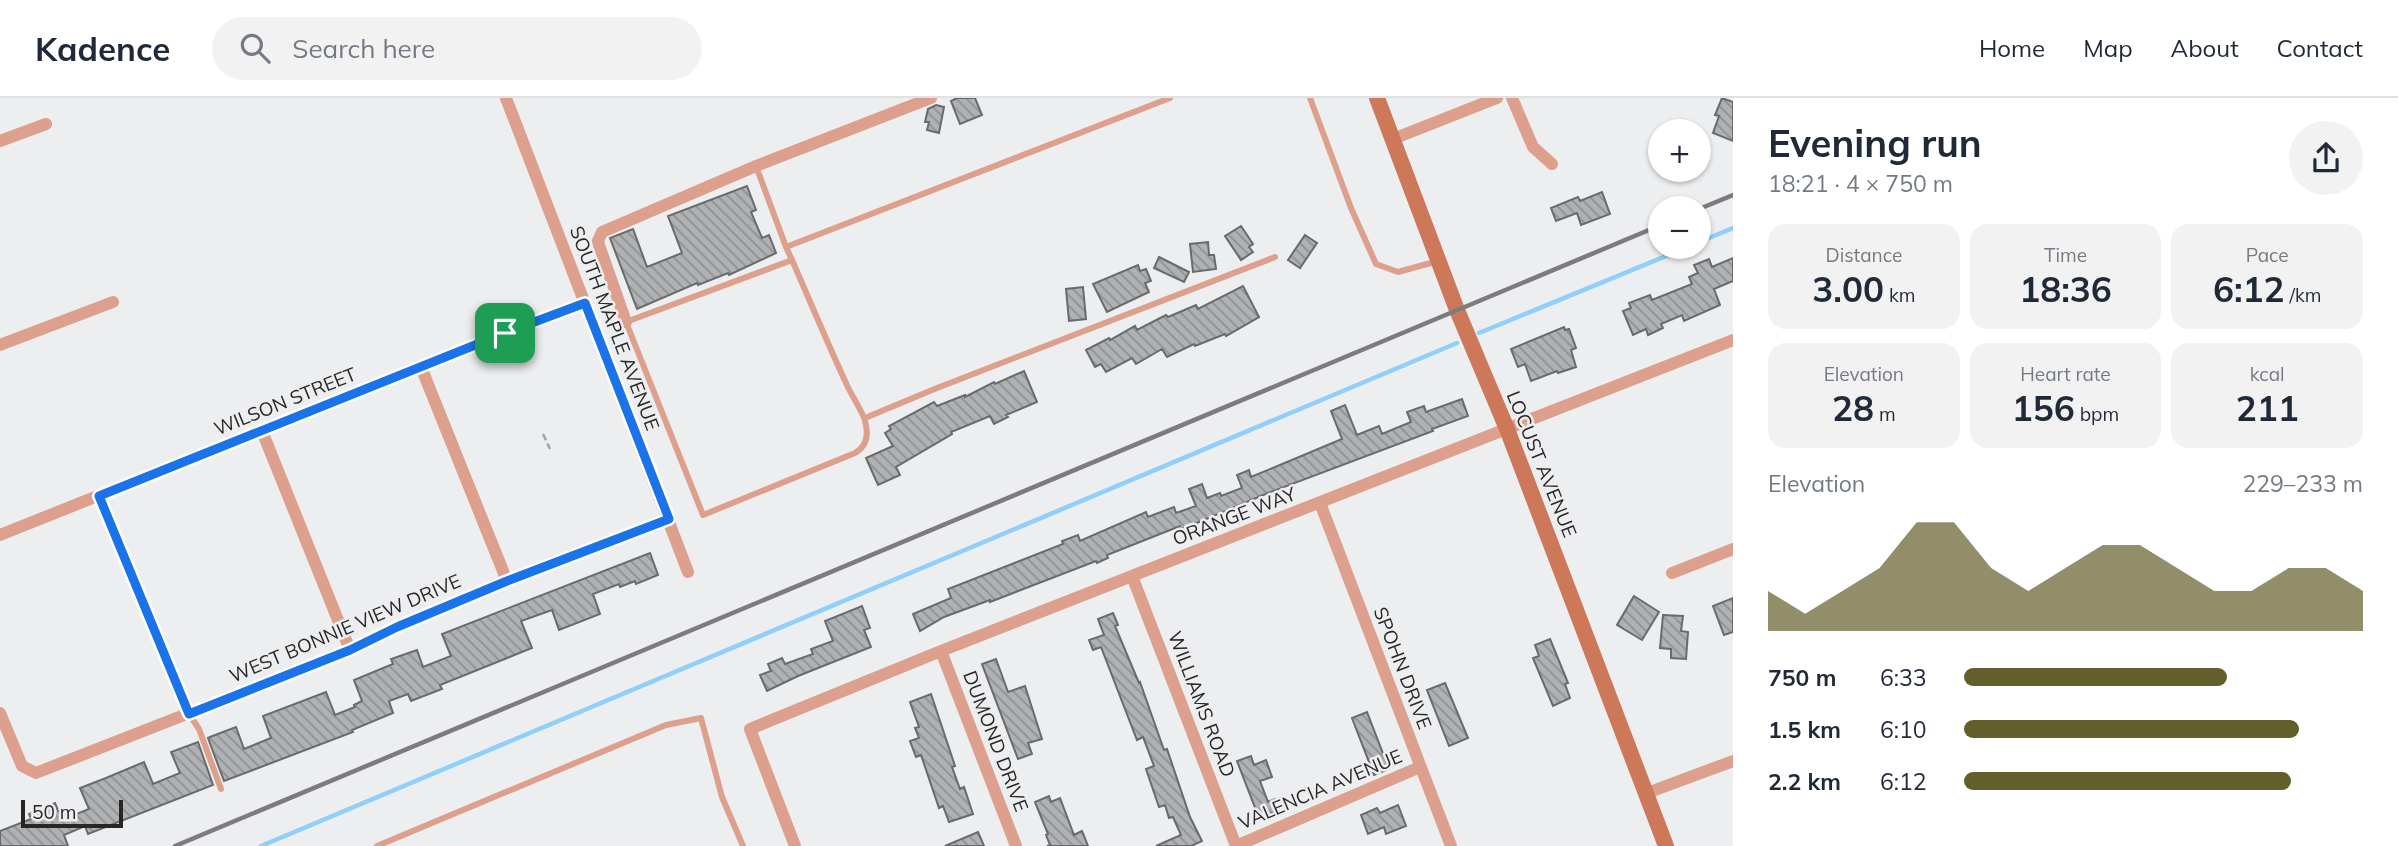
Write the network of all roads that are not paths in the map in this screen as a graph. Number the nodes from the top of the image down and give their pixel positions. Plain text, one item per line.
1 (506, 98) edge
2 (931, 98) edge
3 (1170, 98) edge
4 (1310, 98) edge
5 (1377, 98) edge
6 (1497, 98) edge
7 (1512, 98) edge
8 (46, 124) dead end
9 (1393, 139) junction
10 (0, 141) edge
11 (1552, 164) dead end
12 (756, 166) junction
13 (786, 247) junction
14 (1275, 257) dead end
15 (792, 260) junction
16 (1438, 261) junction
17 (113, 302) dead end
18 (585, 303) junction
19 (626, 323) junction
20 (1733, 341) edge
21 (0, 345) edge
22 (421, 367) junction
23 (865, 418) junction
24 (1507, 429) junction
25 (262, 430) junction
26 (99, 496) junction
27 (1320, 503) junction
28 (669, 519) junction
29 (0, 535) edge
30 (1733, 548) edge
31 (688, 572) dead end
32 (1672, 573) dead end
33 (1132, 576) junction
34 (507, 581) junction
35 (350, 650) junction
36 (940, 651) junction
37 (0, 713) edge
38 (189, 714) junction
39 (1733, 761) edge
40 (1420, 767) junction
41 (221, 789) dead end
42 (1647, 793) junction
43 (377, 846) edge
44 (743, 846) edge
45 (795, 846) edge
46 (1016, 846) edge
47 (1236, 846) edge
48 (1451, 846) edge
49 (1666, 846) edge

1 - 18 street, SOUTH MAPLE AVENUE
2 - 12 street
3 - 13 lane
4 - 16 lane
5 - 9 street, LOCUST AVENUE
6 - 9 street
7 - 11 street
8 - 10 street
9 - 16 street, LOCUST AVENUE
12 - 13 lane
12 - 19 street
13 - 15 lane
14 - 23 lane
15 - 19 lane
15 - 23 lane
16 - 24 street, LOCUST AVENUE
17 - 21 street
18 - 22 street, WILSON STREET
18 - 28 street, SOUTH MAPLE AVENUE
19 - 23 lane
20 - 24 street, ORANGE WAY
22 - 25 street, WILSON STREET
22 - 34 street
24 - 27 street, ORANGE WAY
24 - 42 street, LOCUST AVENUE
25 - 26 street, WILSON STREET
25 - 35 street
26 - 29 street, WILSON STREET
26 - 38 street
27 - 33 street, ORANGE WAY
27 - 40 street, SPOHN DRIVE
28 - 31 street, SOUTH MAPLE AVENUE
28 - 34 street, WEST BONNIE VIEW DRIVE
30 - 32 street
33 - 36 street, ORANGE WAY
33 - 47 street, WILLIAMS ROAD
34 - 35 street, WEST BONNIE VIEW DRIVE
35 - 38 street, WEST BONNIE VIEW DRIVE
36 - 45 street, ORANGE WAY
36 - 46 street, DUMOND DRIVE
37 - 38 street, WEST BONNIE VIEW DRIVE
38 - 41 lane
39 - 42 street
40 - 47 street, VALENCIA AVENUE
40 - 48 street, SPOHN DRIVE
42 - 49 street, LOCUST AVENUE
43 - 44 lane

